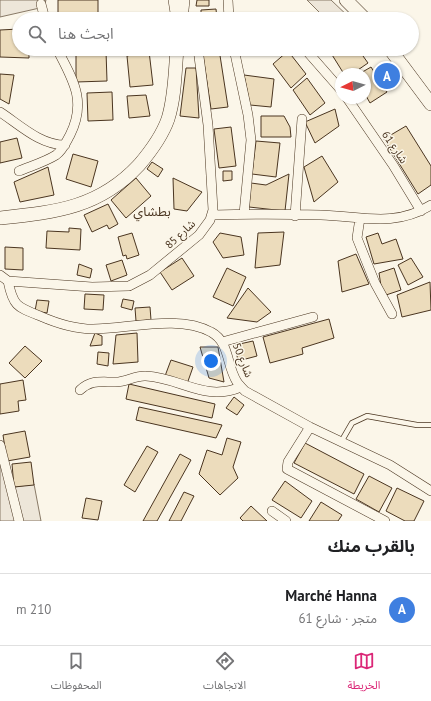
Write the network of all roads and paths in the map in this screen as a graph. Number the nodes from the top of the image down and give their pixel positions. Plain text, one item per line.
1 (173, 0) edge
2 (183, 0) edge
3 (228, 0) edge
4 (346, 0) edge
5 (40, 1) edge
6 (43, 12) edge
7 (175, 12) edge
8 (182, 12) edge
9 (229, 12) edge
10 (358, 12) edge
11 (61, 56) edge
12 (179, 56) edge
13 (199, 56) edge
14 (236, 56) edge
15 (311, 56) edge
16 (395, 56) edge
17 (335, 83) edge
18 (350, 104) edge
19 (431, 104) edge
20 (0, 112) edge
21 (302, 119) dead end
22 (65, 145) junction
23 (20, 171) dead end
24 (431, 204) edge
25 (421, 211) junction
26 (244, 214) junction
27 (213, 215) junction
28 (295, 216) junction
29 (0, 218) edge
30 (360, 218) junction
31 (0, 275) edge
32 (8, 281) junction
33 (392, 314) dead end
34 (313, 317) dead end
35 (222, 342) junction
36 (242, 387) junction
37 (80, 390) dead end
38 (431, 425) edge
39 (310, 427) junction
40 (341, 442) junction
41 (0, 445) edge
42 (431, 491) edge
43 (272, 511) dead end
44 (19, 521) edge
45 (286, 521) edge
46 (385, 521) edge

1 - 7 street
2 - 8 main road
3 - 9 street
4 - 10 main road
5 - 6 street
11 - 22 street
12 - 29 main road
13 - 27 street
14 - 26 street
15 - 17 street
16 - 19 main road
18 - 25 street, شارع 61
20 - 22 street
21 - 28 street
22 - 23 street
24 - 25 street
25 - 30 street
26 - 27 street
26 - 28 street
27 - 32 street, شارع 85
28 - 30 street
30 - 33 street
31 - 32 street
32 - 35 street, شارع 50
34 - 35 street
35 - 36 street, شارع 50
36 - 37 street
36 - 39 street, شارع 50
38 - 40 lane
39 - 40 street, شارع 50
39 - 46 street
40 - 42 street, شارع 50
41 - 44 street
43 - 45 street

